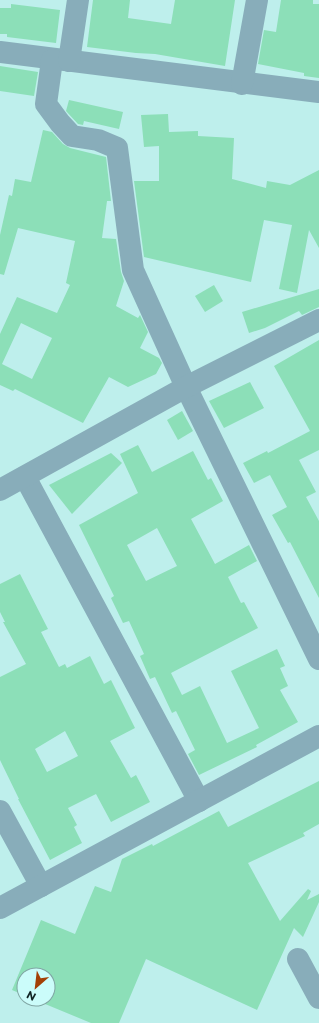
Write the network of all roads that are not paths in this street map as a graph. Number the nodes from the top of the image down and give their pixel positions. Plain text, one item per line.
1 (78, 0) edge
2 (257, 0) edge
3 (0, 52) edge
4 (61, 61) junction
5 (242, 84) junction
6 (319, 92) edge
7 (319, 320) edge
8 (186, 387) junction
9 (25, 477) junction
10 (0, 490) edge
11 (319, 659) edge
12 (319, 736) edge
13 (198, 801) junction
14 (0, 811) edge
15 (41, 886) junction
16 (0, 908) edge
17 (298, 958) dead end
18 (319, 998) edge

1 - 4 street
2 - 5 street
3 - 4 street
4 - 5 street
4 - 8 street
5 - 6 street
7 - 8 street
8 - 9 street
8 - 11 street
9 - 10 street
9 - 13 street
12 - 13 street
13 - 15 street
14 - 15 street
15 - 16 street
17 - 18 street

